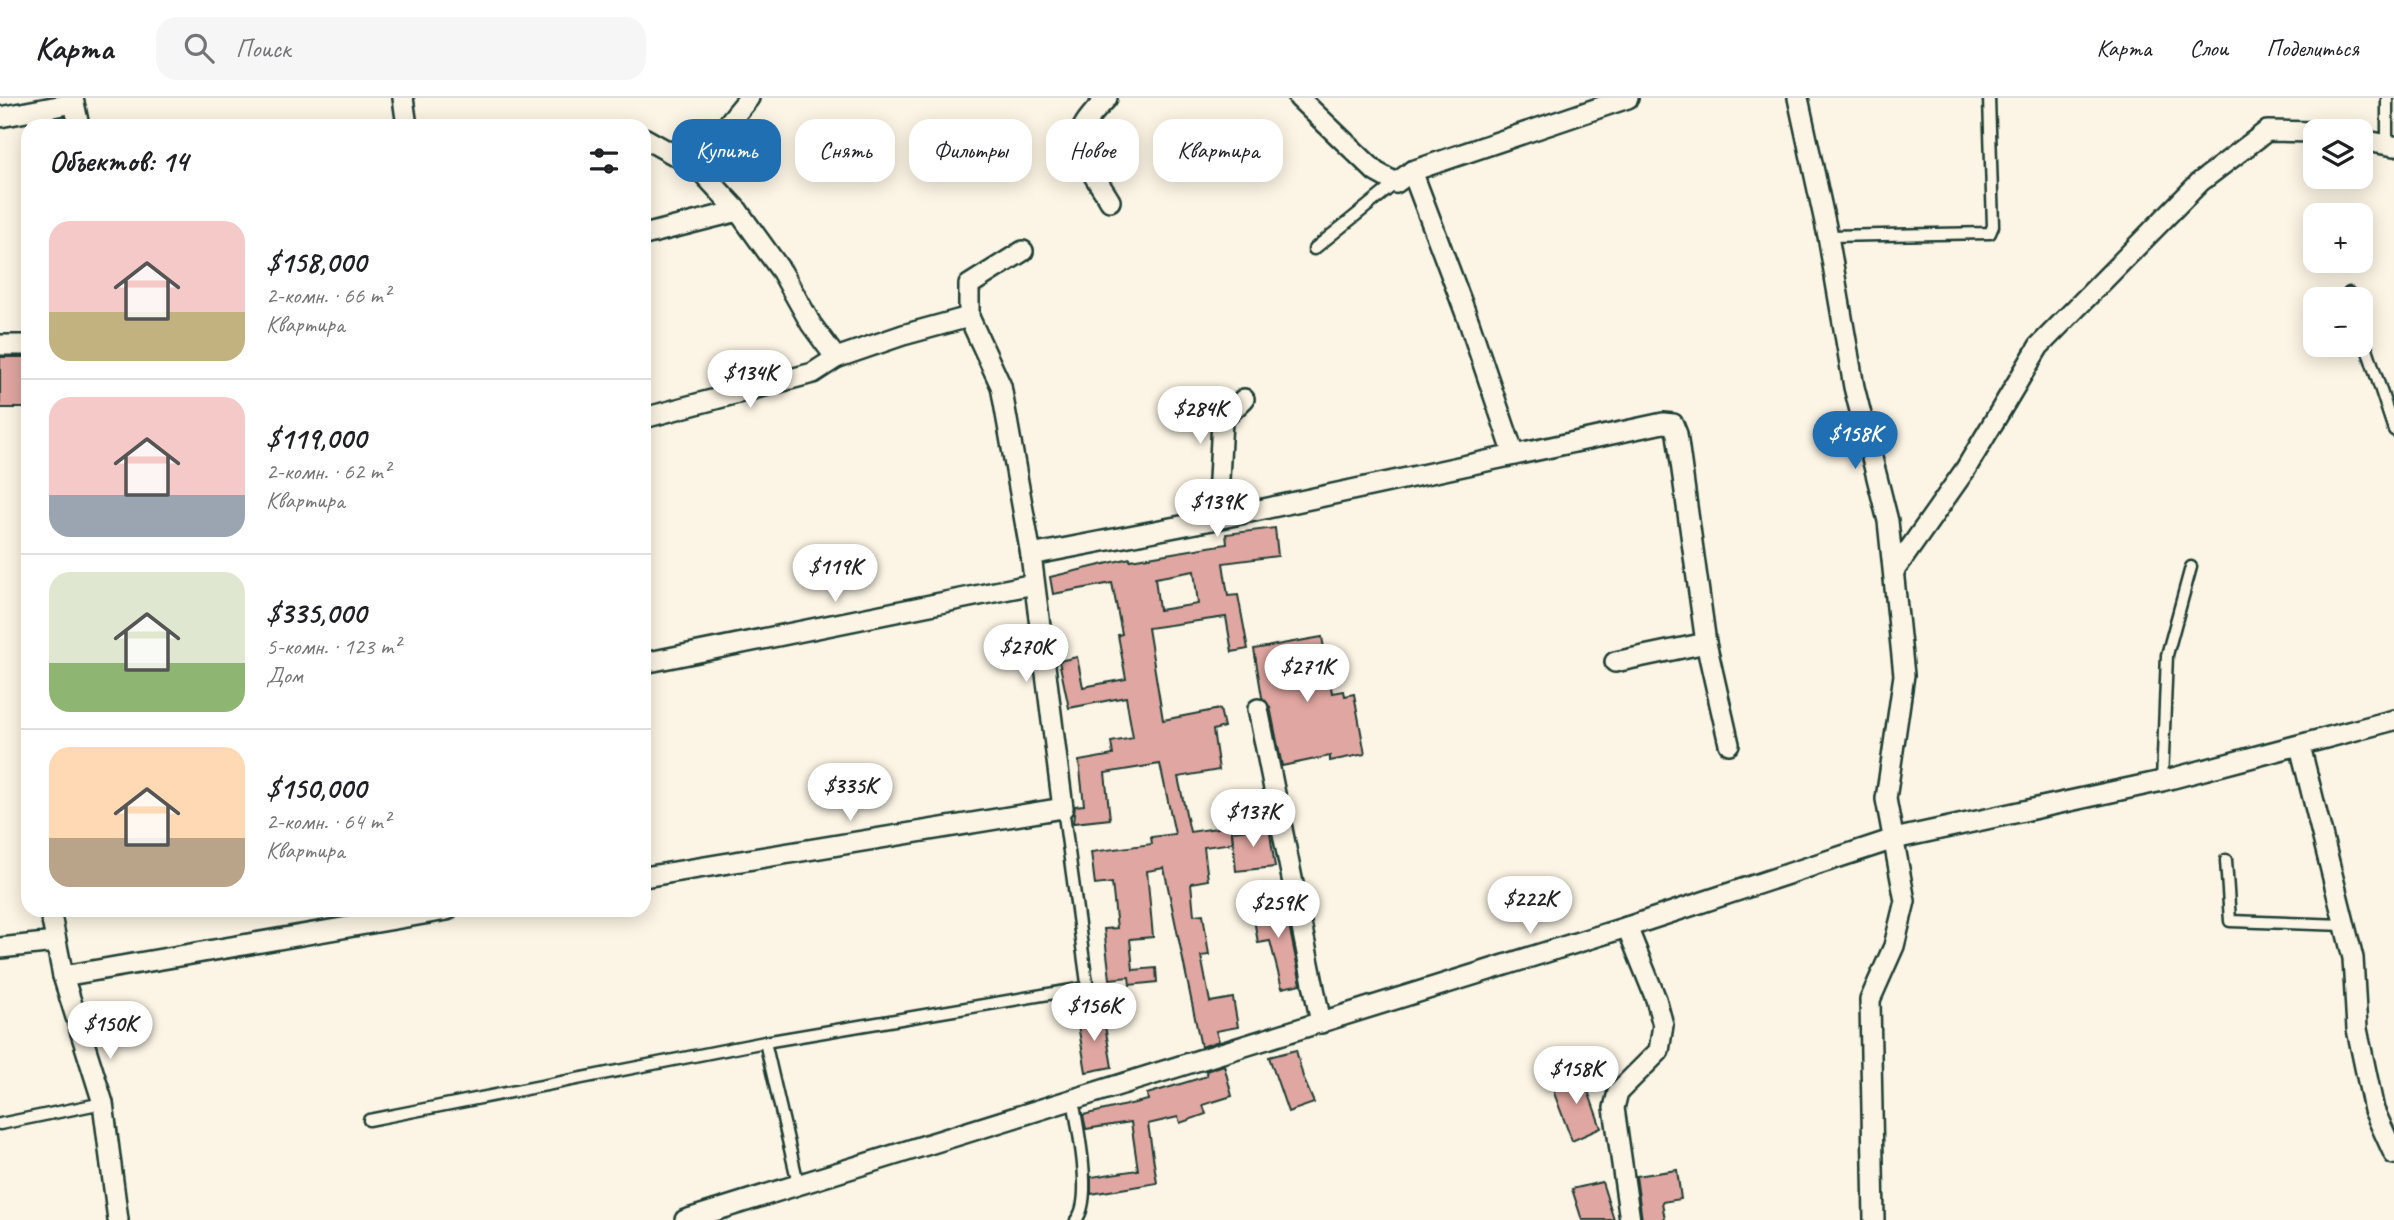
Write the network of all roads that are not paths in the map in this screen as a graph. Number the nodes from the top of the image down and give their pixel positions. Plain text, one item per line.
1 (403, 98) edge
2 (749, 98) edge
3 (1107, 98) edge
4 (1299, 98) edge
5 (1628, 98) edge
6 (1798, 98) edge
7 (1989, 98) edge
8 (2387, 98) edge
9 (74, 100) edge
10 (0, 117) edge
11 (78, 119) edge
12 (406, 119) edge
13 (731, 119) edge
14 (2303, 132) edge
15 (651, 142) edge
16 (2373, 142) edge
17 (2391, 145) edge
18 (672, 154) edge
19 (1412, 171) junction
20 (711, 182) edge
21 (1396, 183) junction
22 (1110, 201) dead end
23 (737, 211) junction
24 (651, 233) edge
25 (1828, 236) junction
26 (1314, 249) dead end
27 (1023, 251) dead end
28 (969, 317) junction
29 (0, 345) edge
30 (21, 345) edge
31 (2370, 357) edge
32 (836, 358) junction
33 (1244, 399) dead end
34 (651, 416) edge
35 (2394, 430) edge
36 (1514, 455) junction
37 (1217, 519) junction
38 (1031, 555) junction
39 (2191, 567) dead end
40 (1894, 571) junction
41 (1034, 584) junction
42 (1706, 643) junction
43 (651, 662) edge
44 (1615, 662) dead end
45 (1258, 709) dead end
46 (2394, 720) edge
47 (1729, 744) dead end
48 (2300, 746) junction
49 (2162, 781) junction
50 (1063, 808) junction
51 (1894, 839) junction
52 (2225, 860) dead end
53 (651, 876) edge
54 (51, 917) edge
55 (406, 917) edge
56 (2345, 925) junction
57 (1628, 927) junction
58 (55, 942) junction
59 (0, 947) edge
60 (62, 976) junction
61 (1321, 1023) junction
62 (765, 1042) junction
63 (1073, 1098) junction
64 (103, 1103) junction
65 (369, 1120) dead end
66 (0, 1124) edge
67 (2394, 1154) edge
68 (798, 1183) junction
69 (118, 1220) edge
70 (685, 1220) edge
71 (1076, 1220) edge
72 (1630, 1220) edge
73 (1874, 1220) edge

1 - 12 street
2 - 13 street
3 - 22 street
4 - 21 street
5 - 19 street
6 - 25 street
7 - 25 lane
8 - 17 lane
9 - 10 street
9 - 11 street
14 - 40 street
15 - 18 street
16 - 17 street
19 - 21 street
19 - 36 street
20 - 23 street
21 - 26 lane
23 - 24 street
23 - 32 street
25 - 40 street
27 - 28 street
28 - 32 street
28 - 38 street
29 - 30 street
31 - 35 lane
32 - 34 street
33 - 37 street
36 - 37 street
36 - 42 street
37 - 38 street
38 - 41 street
39 - 49 lane
40 - 51 street
41 - 43 street
41 - 50 street
42 - 44 street
42 - 47 street
45 - 61 street
46 - 48 street
48 - 49 street
48 - 56 street
49 - 51 street
50 - 53 street
50 - 62 lane
51 - 57 street
51 - 73 street
52 - 56 lane
54 - 58 street
55 - 60 street
56 - 67 street
57 - 61 street
57 - 72 street
58 - 59 street
58 - 60 street
60 - 64 street
61 - 63 street
62 - 65 lane
62 - 68 lane
63 - 68 street
63 - 71 lane
64 - 66 lane
64 - 69 street
68 - 70 street

